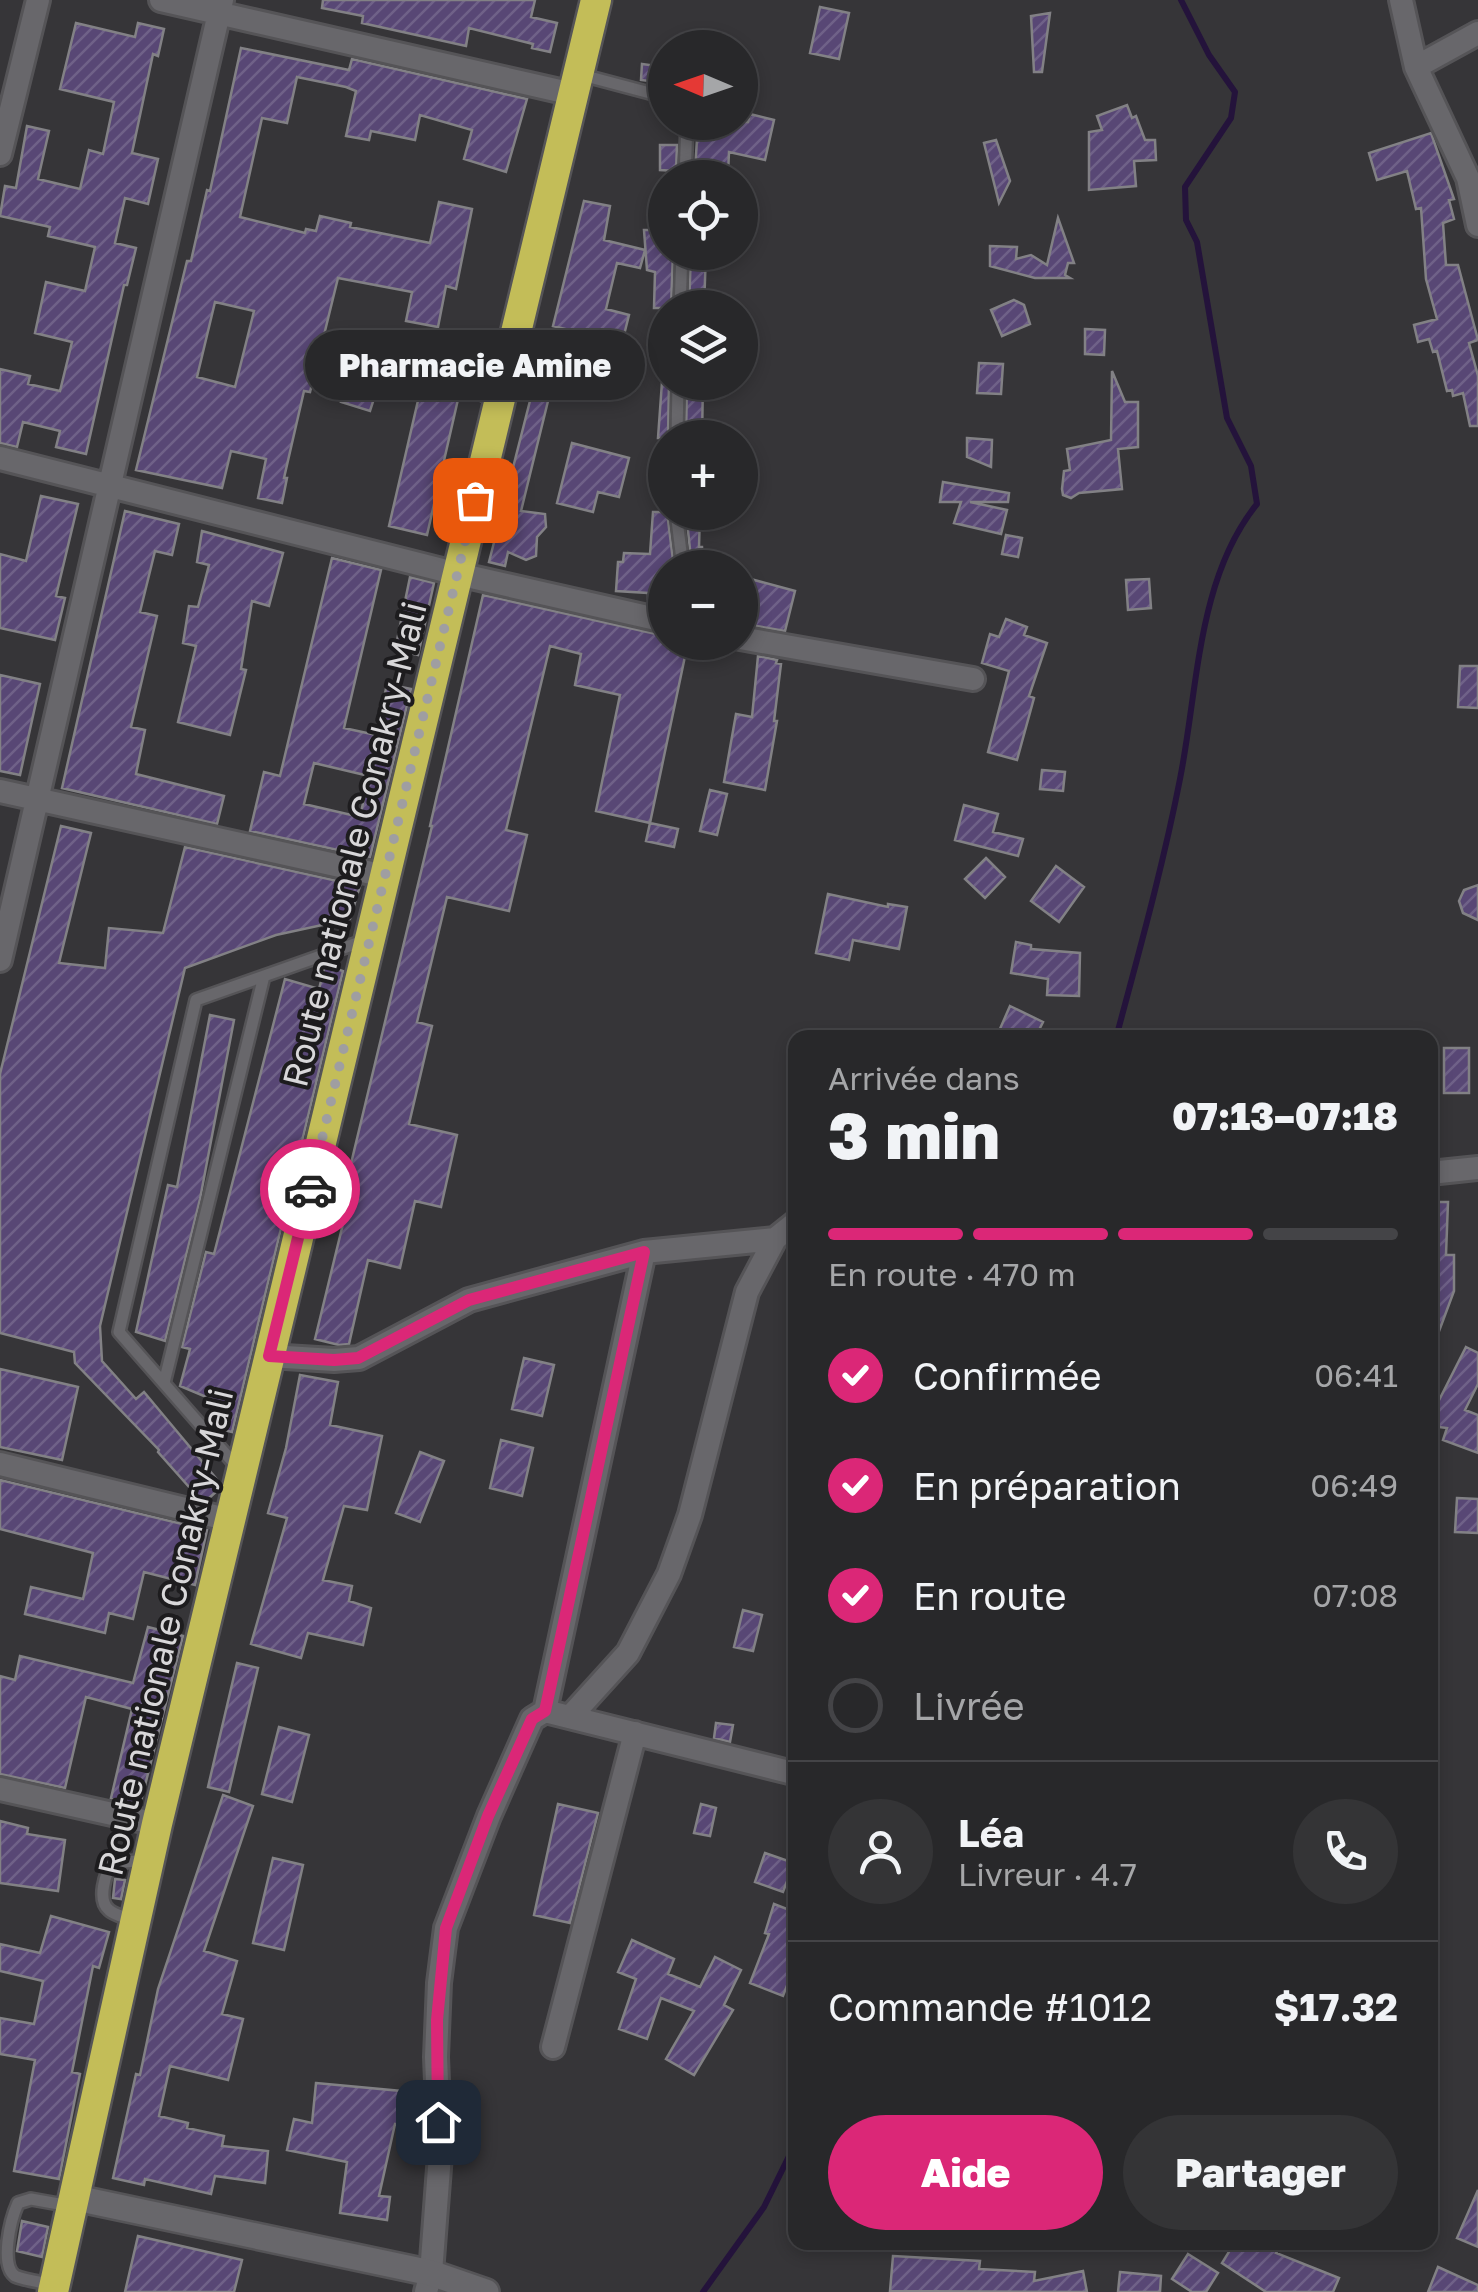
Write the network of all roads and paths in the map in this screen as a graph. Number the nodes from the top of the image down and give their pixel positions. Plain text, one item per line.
1 (38, 0) edge
2 (161, 0) edge
3 (596, 0) edge
4 (1402, 0) edge
5 (221, 7) edge
6 (1478, 32) edge
7 (1416, 67) junction
8 (576, 84) junction
9 (648, 95) edge
10 (0, 154) edge
11 (1478, 225) edge
12 (0, 458) edge
13 (108, 485) junction
14 (458, 574) junction
15 (648, 617) edge
16 (758, 641) edge
17 (973, 679) dead end
18 (0, 791) edge
19 (37, 799) junction
20 (385, 876) junction
21 (370, 939) junction
22 (0, 960) edge
23 (264, 976) junction
24 (1478, 1168) edge
25 (1438, 1171) edge
26 (788, 1229) edge
27 (775, 1239) junction
28 (644, 1252) junction
29 (269, 1356) junction
30 (164, 1384) junction
31 (0, 1464) edge
32 (241, 1472) junction
33 (230, 1520) junction
34 (545, 1711) junction
35 (570, 1716) junction
36 (635, 1733) junction
37 (788, 1772) edge
38 (0, 1788) edge
39 (157, 1824) junction
40 (554, 2047) dead end
41 (75, 2202) junction
42 (428, 2282) edge
43 (54, 2288) edge
44 (486, 2292) edge

1 - 10 street
2 - 5 street
3 - 8 highway, Route nationale Conakry-Mali
4 - 7 street
5 - 8 street
5 - 13 street
6 - 7 street
7 - 11 street
8 - 9 lane
8 - 14 highway, Route nationale Conakry-Mali
12 - 13 street
13 - 14 street
13 - 19 street
14 - 15 street
14 - 20 highway, Route nationale Conakry-Mali
16 - 17 street
18 - 19 street
19 - 20 street
19 - 22 street
20 - 21 highway, Route nationale Conakry-Mali
21 - 23 lane
21 - 29 highway, Route nationale Conakry-Mali
23 - 30 lane
23 - 30 lane
24 - 25 street
26 - 27 street
27 - 28 street
27 - 35 street
28 - 29 street
28 - 34 street
29 - 32 highway, Route nationale Conakry-Mali
30 - 32 lane
31 - 33 street
32 - 33 highway, Route nationale Conakry-Mali
33 - 39 highway, Route nationale Conakry-Mali
34 - 35 street
34 - 42 street
35 - 36 street
36 - 37 street
36 - 40 street
38 - 39 street
39 - 41 highway, Route nationale Conakry-Mali
41 - 42 street
41 - 43 highway, Route nationale Conakry-Mali
41 - 43 lane
42 - 44 street

